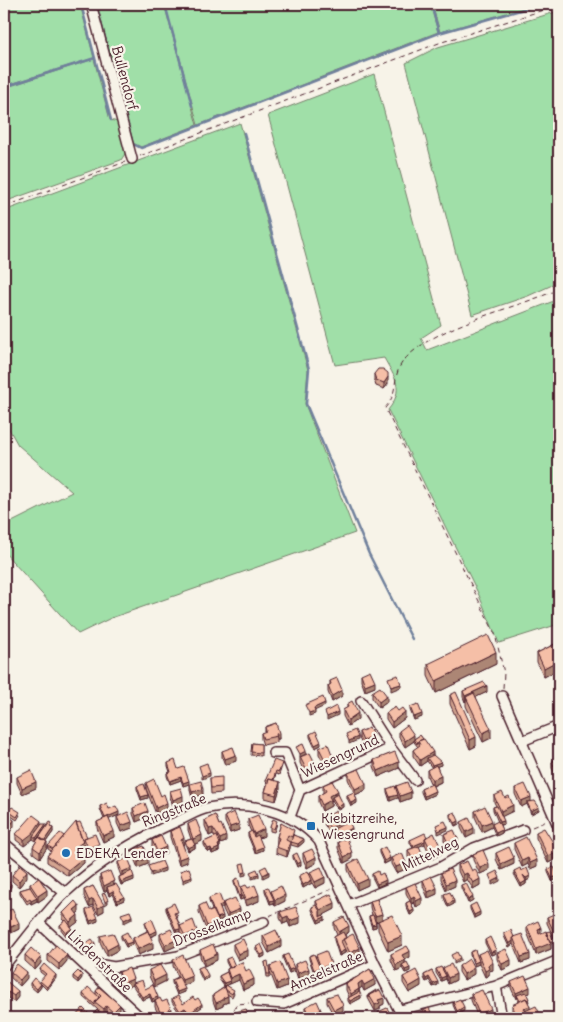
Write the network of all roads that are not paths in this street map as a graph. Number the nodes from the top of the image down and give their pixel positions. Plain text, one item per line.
1 (90, 4) edge
2 (132, 159) road end
3 (502, 696) road end
4 (361, 701) dead end
5 (559, 726) edge
6 (522, 741) junction
7 (391, 748) junction
8 (273, 753) dead end
9 (416, 780) dead end
10 (300, 790) junction
11 (290, 817) junction
12 (559, 828) edge
13 (523, 830) road end
14 (4, 843) edge
15 (65, 893) junction
16 (349, 906) junction
17 (264, 922) road end
18 (40, 924) junction
19 (559, 960) edge
20 (81, 961) junction
21 (375, 964) junction
22 (4, 966) edge
23 (496, 986) junction
24 (258, 1002) road end
25 (402, 1014) edge
26 (138, 1018) edge
27 (502, 1018) edge

1 - 2 street, Bullendorf
3 - 6 street
4 - 7 street, Wiesengrund
5 - 6 street
6 - 12 street
7 - 9 street, Wiesengrund
7 - 10 street, Wiesengrund
8 - 10 street, Wiesengrund
10 - 11 street, Wiesengrund
11 - 15 street, Ringstraße
11 - 16 street, Ringstraße
13 - 16 street, Mittelweg
14 - 15 street
15 - 18 street, Ringstraße
16 - 21 street, Ringstraße
17 - 20 street, Drosselkamp
18 - 20 street, Lindenstraße
18 - 22 street, Ringstraße
19 - 23 street
20 - 26 street, Lindenstraße
21 - 24 street, Amselstraße
21 - 25 street, Ringstraße
23 - 25 street
23 - 27 street

